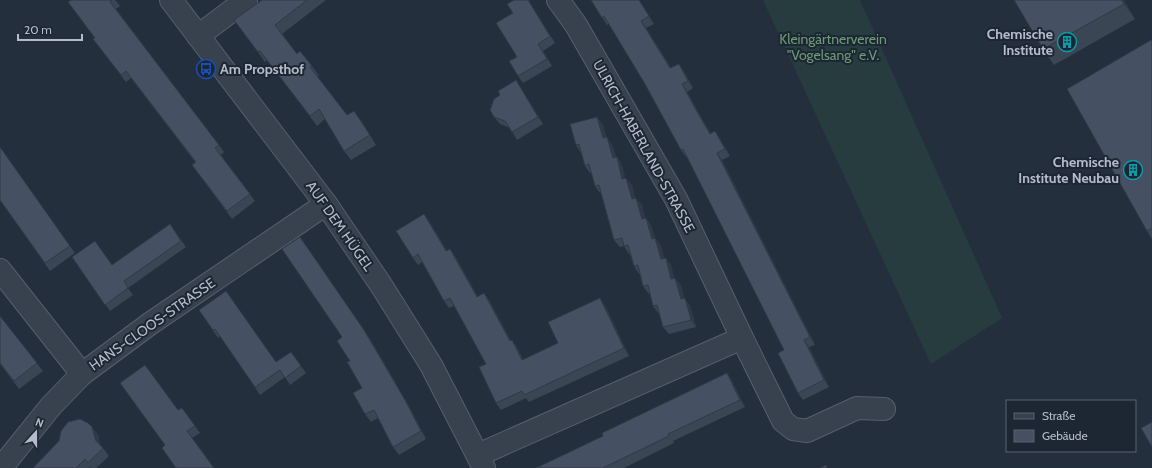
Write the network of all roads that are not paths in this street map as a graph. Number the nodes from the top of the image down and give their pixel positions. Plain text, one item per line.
1 (171, 0) edge
2 (246, 0) edge
3 (558, 0) edge
4 (198, 36) junction
5 (326, 204) junction
6 (0, 270) edge
7 (742, 338) junction
8 (82, 374) junction
9 (884, 409) dead end
10 (481, 461) edge
11 (1, 468) edge

1 - 4 street, AUF DEM HÜGEL
2 - 4 street
3 - 7 street, ULRICH-HABERLAND-STRASSE
4 - 5 street, AUF DEM HÜGEL
5 - 8 street, HANS-CLOOS-STRASSE
5 - 10 street, AUF DEM HÜGEL
6 - 8 street
7 - 9 street, ULRICH-HABERLAND-STRASSE
7 - 10 street
8 - 11 street, HANS-CLOOS-STRASSE

